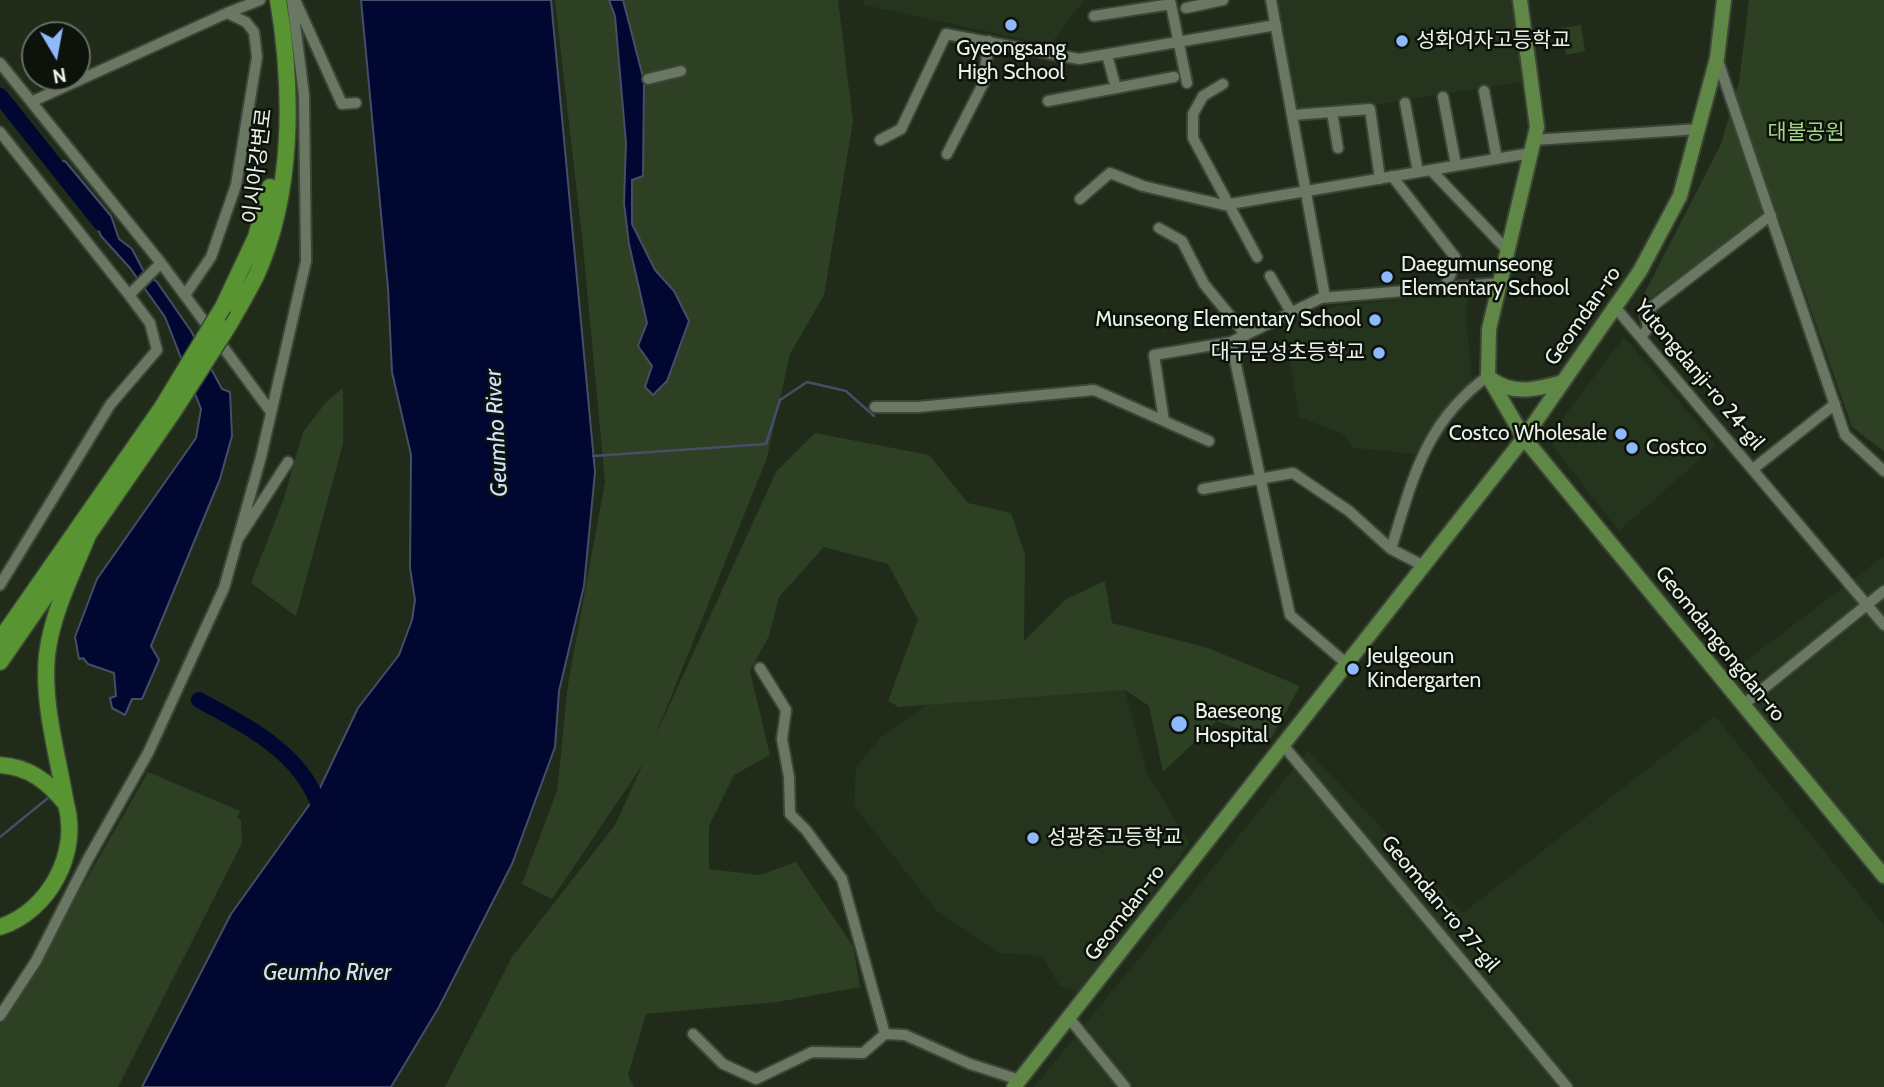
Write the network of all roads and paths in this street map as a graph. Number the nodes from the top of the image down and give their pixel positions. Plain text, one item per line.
1 (260, 0) edge
2 (270, 0) edge
3 (278, 0) edge
4 (293, 0) edge
5 (1223, 0) edge
6 (1271, 0) edge
7 (1521, 0) edge
8 (1724, 0) edge
9 (1170, 2) edge
10 (1186, 8) dead end
11 (227, 13) junction
12 (1094, 16) dead end
13 (1276, 25) junction
14 (989, 41) junction
15 (1179, 42) junction
16 (1107, 55) junction
17 (1717, 58) junction
18 (0, 63) edge
19 (681, 71) dead end
20 (1174, 77) dead end
21 (648, 79) dead end
22 (1187, 83) dead end
23 (1223, 84) dead end
24 (1116, 88) junction
25 (1484, 91) dead end
26 (1443, 97) dead end
27 (1048, 100) dead end
28 (31, 102) junction
29 (356, 103) dead end
30 (1405, 103) dead end
31 (1332, 112) junction
32 (1293, 115) junction
33 (1699, 129) junction
34 (0, 132) edge
35 (880, 139) dead end
36 (1533, 146) junction
37 (1338, 148) dead end
38 (947, 154) dead end
39 (1497, 159) junction
40 (1456, 166) junction
41 (1431, 170) junction
42 (1418, 172) junction
43 (1392, 176) junction
44 (1380, 178) junction
45 (1304, 191) junction
46 (1080, 200) dead end
47 (1231, 204) junction
48 (1770, 215) junction
49 (1159, 229) dead end
50 (1508, 251) junction
51 (1257, 257) dead end
52 (161, 264) junction
53 (1270, 276) dead end
54 (1500, 283) junction
55 (1445, 287) junction
56 (129, 294) junction
57 (185, 295) junction
58 (1325, 297) junction
59 (1615, 307) junction
60 (1291, 312) junction
61 (1246, 335) junction
62 (1641, 337) junction
63 (1231, 342) junction
64 (1488, 376) junction
65 (1563, 382) junction
66 (1835, 404) junction
67 (875, 407) dead end
68 (168, 409) junction
69 (271, 412) junction
70 (1164, 421) junction
71 (1524, 438) junction
72 (1209, 441) dead end
73 (288, 462) dead end
74 (1753, 469) junction
75 (1884, 471) edge
76 (1260, 479) junction
77 (1203, 489) dead end
78 (89, 533) junction
79 (233, 547) junction
80 (1391, 549) junction
81 (1422, 565) junction
82 (0, 585) edge
83 (1884, 591) edge
84 (1867, 604) junction
85 (1884, 625) edge
86 (1, 639) edge
87 (0, 662) edge
88 (1347, 664) junction
89 (760, 668) dead end
90 (1743, 705) junction
91 (1283, 746) junction
92 (0, 765) edge
93 (66, 804) junction
94 (1884, 876) edge
95 (0, 927) edge
96 (0, 1016) edge
97 (1069, 1018) junction
98 (693, 1034) dead end
99 (886, 1034) junction
100 (1017, 1084) edge
101 (1125, 1087) edge
102 (1567, 1087) edge

1 - 11 street
2 - 68 highway, 이시아강변로, bridge
3 - 68 highway, 이시아강변로, bridge
4 - 29 street
4 - 69 street
5 - 10 street
6 - 13 street
7 - 36 main road
8 - 17 main road, Geomdan-ro
9 - 12 street
9 - 15 street
11 - 28 street
11 - 57 street
13 - 15 street
13 - 32 street
14 - 16 street
14 - 35 street
14 - 38 street
15 - 16 street
15 - 22 street
16 - 24 street
17 - 33 main road, Geomdan-ro
17 - 48 street, Geomdan-ro
18 - 28 street
19 - 21 street
20 - 24 street
23 - 47 street
24 - 27 street
25 - 39 street
26 - 40 street
28 - 52 street
30 - 42 street
31 - 32 street
31 - 37 street
31 - 44 street
32 - 45 street
33 - 36 street
33 - 59 main road, Geomdan-ro
34 - 56 street
36 - 39 street
36 - 50 main road
39 - 40 street
40 - 41 street
41 - 42 street
41 - 50 street
42 - 43 street
43 - 44 street
43 - 55 street
44 - 45 street
45 - 47 street
45 - 58 street
46 - 47 street
47 - 51 street
48 - 62 street
48 - 66 street, Geomdan-ro
49 - 61 street
50 - 54 main road
52 - 56 street
52 - 57 street
53 - 60 street
54 - 55 street
54 - 64 main road
55 - 58 street
56 - 82 street
57 - 69 street
58 - 60 street
59 - 62 street, Yutongdanji-ro 24-gil
59 - 65 main road, Geomdan-ro
60 - 61 street
61 - 63 street
62 - 74 street, Yutongdanji-ro 24-gil
63 - 70 street
63 - 76 street
64 - 65 main road
64 - 71 main road, Geomdangongdan-ro
64 - 80 street
65 - 71 main road, Geomdan-ro
66 - 74 street, Yutongdanji-ro 24-gil
66 - 75 street, Geomdan-ro
67 - 70 street
68 - 78 highway
68 - 86 highway
69 - 79 street
70 - 72 street
71 - 81 main road, Geomdan-ro
71 - 90 main road, Geomdangongdan-ro
73 - 79 street
74 - 84 street, Yutongdanji-ro 24-gil
76 - 77 street
76 - 80 street
76 - 88 street
78 - 87 highway
78 - 93 highway
79 - 96 street
80 - 81 street
81 - 88 main road, Geomdan-ro
83 - 84 street
84 - 85 street, Yutongdanji-ro 24-gil
84 - 90 street
88 - 91 main road, Geomdan-ro
89 - 99 street
90 - 94 main road, Geomdangongdan-ro
91 - 97 main road, Geomdan-ro
91 - 102 street, Geomdan-ro 27-gil
92 - 93 highway
93 - 95 highway
97 - 100 main road, Geomdan-ro
97 - 101 street
98 - 99 street
99 - 100 street

